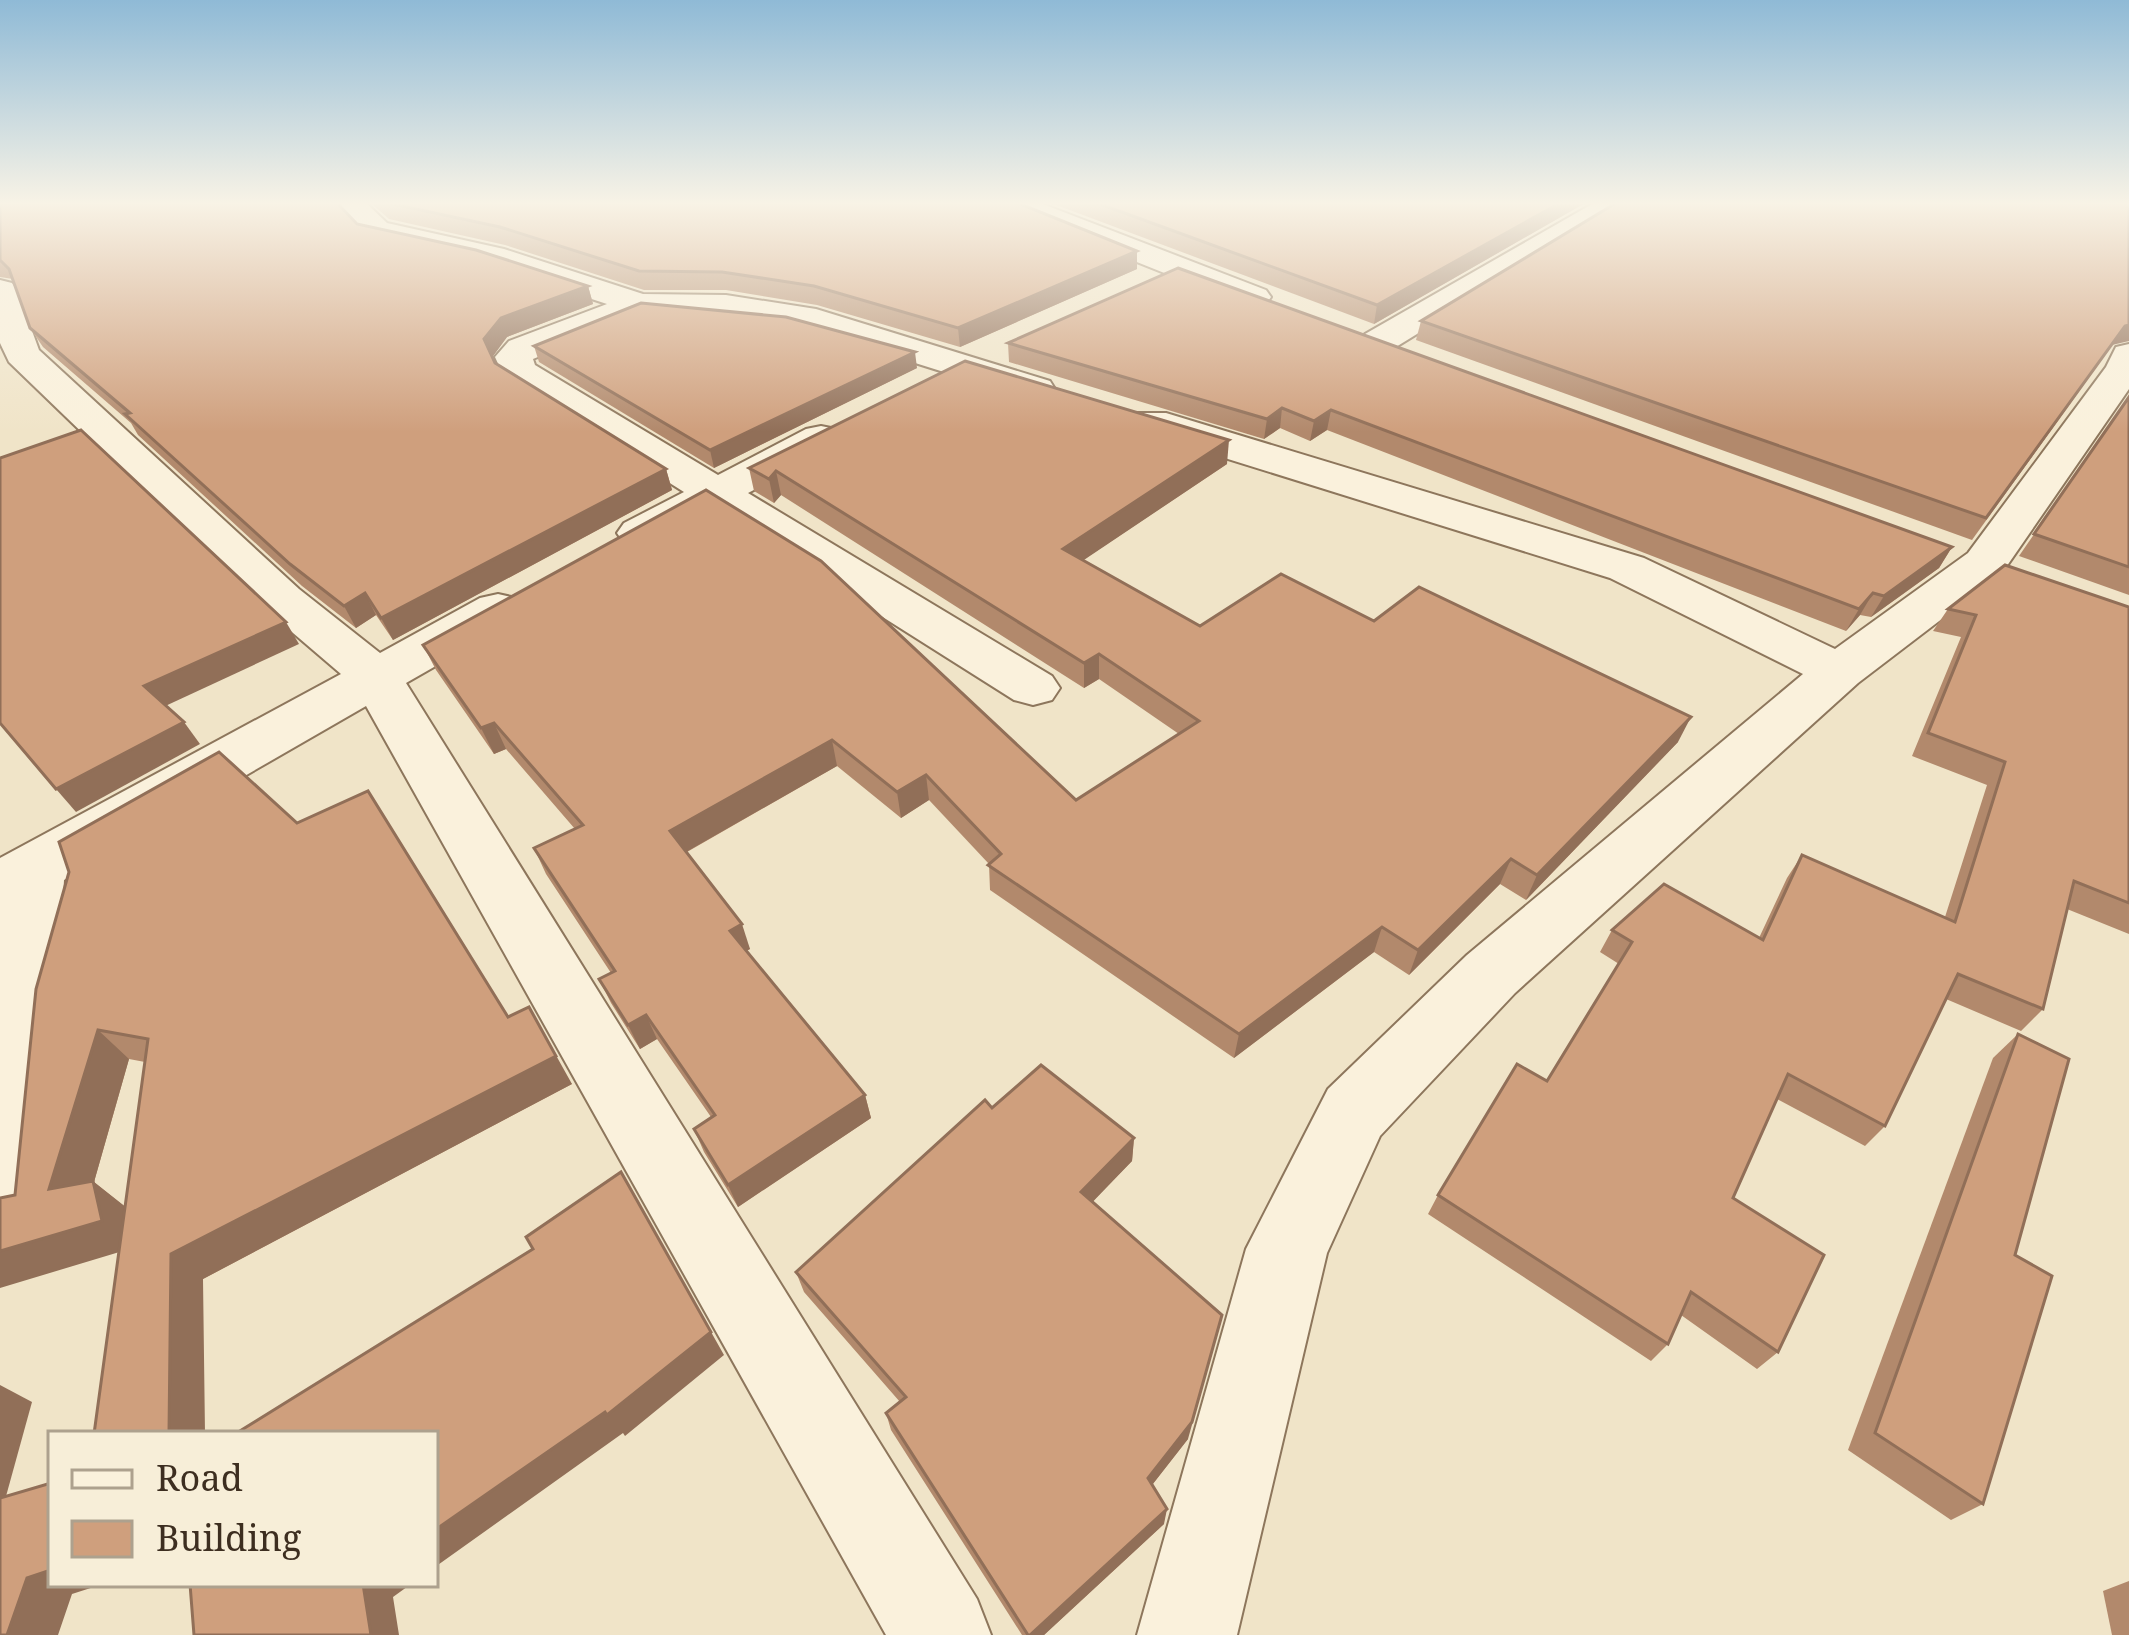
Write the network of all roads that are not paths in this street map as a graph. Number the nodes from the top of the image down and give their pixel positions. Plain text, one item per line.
1 (564, 279) edge
2 (1152, 279) edge
3 (1205, 279) edge
4 (1484, 279) edge
5 (1132, 288) edge
6 (0, 290) edge
7 (640, 304) junction
8 (1288, 309) edge
9 (1333, 326) edge
10 (1024, 337) edge
11 (1378, 341) junction
12 (2129, 355) edge
13 (1423, 358) edge
14 (959, 366) junction
15 (1068, 398) edge
16 (1111, 410) edge
17 (717, 492) junction
18 (596, 556) edge
19 (536, 589) edge
20 (1839, 671) junction
21 (375, 675) junction
22 (1033, 688) dead end
23 (16, 878) edge
24 (0, 1166) edge
25 (941, 1635) edge
26 (1187, 1635) edge

1 - 7 street
2 - 5 street
3 - 8 street
4 - 11 street
6 - 21 street
7 - 14 street
7 - 17 street
9 - 11 street
10 - 14 street
11 - 13 street
12 - 20 street
14 - 15 street
14 - 17 street
16 - 20 street
17 - 18 street
17 - 22 street
19 - 21 street
20 - 26 street
21 - 23 street
21 - 25 street
23 - 24 street

